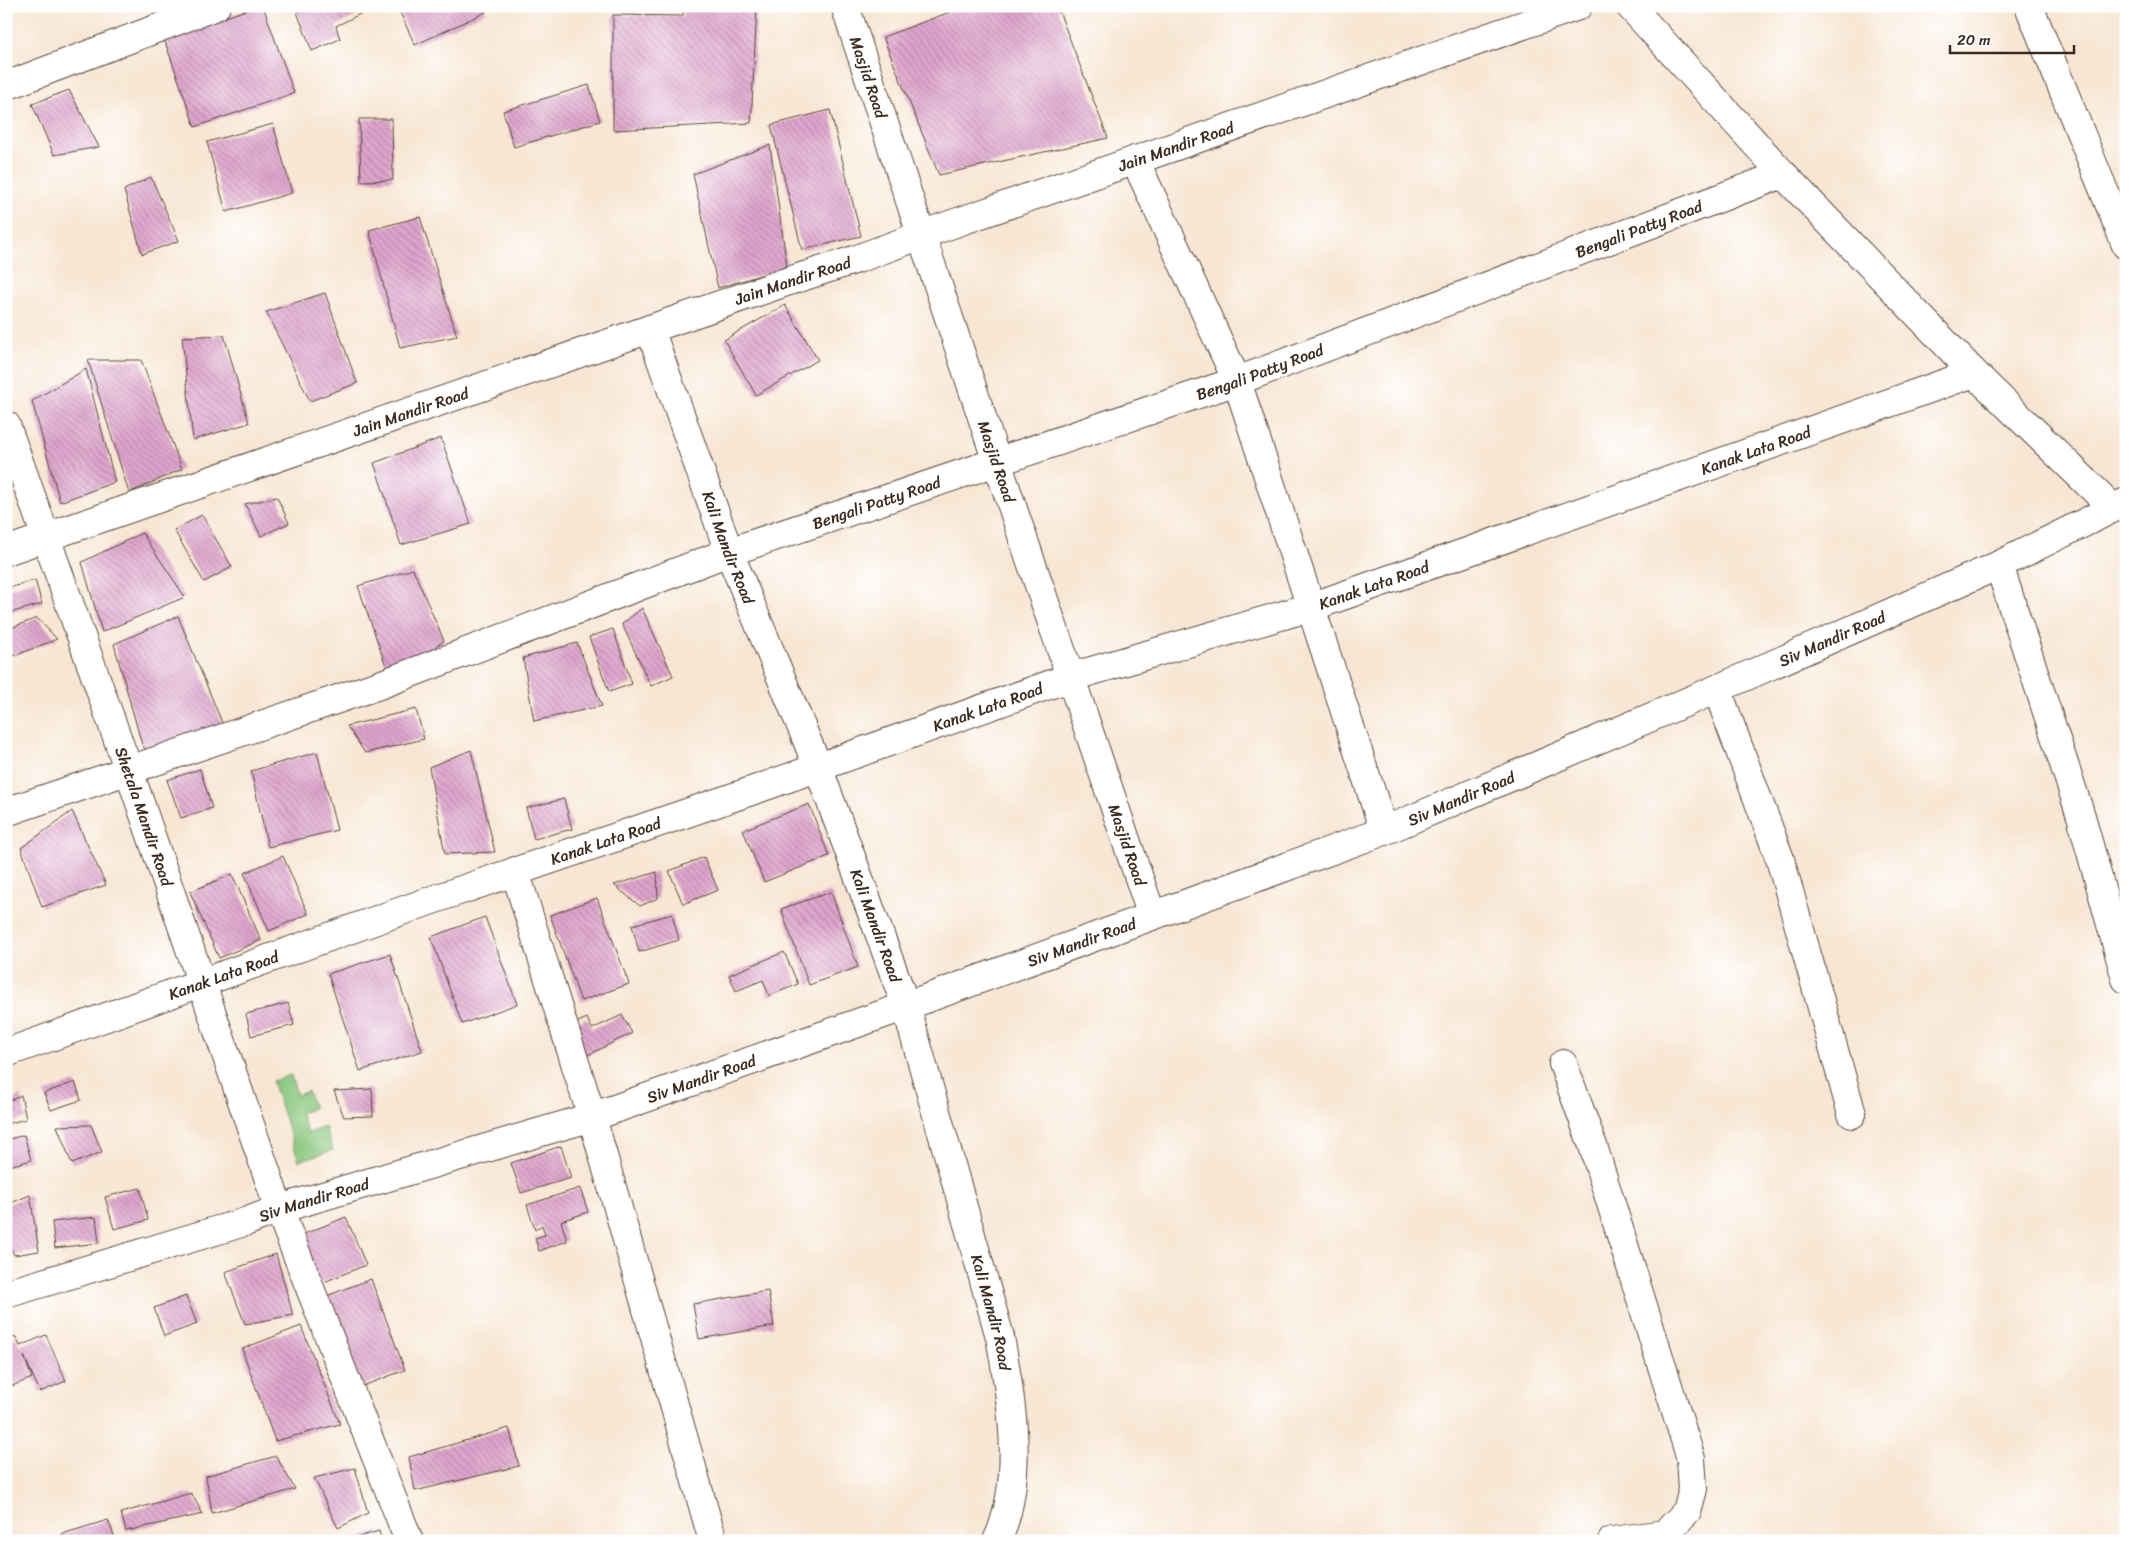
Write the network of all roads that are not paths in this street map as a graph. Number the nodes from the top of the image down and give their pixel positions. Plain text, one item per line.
1 (216, 6) edge
2 (845, 6) edge
3 (1578, 6) edge
4 (1630, 6) edge
5 (2029, 6) edge
6 (6, 86) edge
7 (1135, 160) junction
8 (1783, 174) junction
9 (922, 235) junction
10 (2126, 245) edge
11 (650, 329) junction
12 (1974, 373) junction
13 (1237, 381) junction
14 (6, 425) edge
15 (997, 462) junction
16 (2119, 505) edge
17 (47, 536) junction
18 (6, 551) edge
19 (729, 552) junction
20 (1999, 564) junction
21 (1311, 607) junction
22 (1071, 677) junction
23 (1717, 688) junction
24 (818, 767) junction
25 (129, 772) junction
26 (6, 812) edge
27 (1384, 831) junction
28 (516, 871) junction
29 (1152, 916) junction
30 (2126, 979) edge
31 (201, 982) junction
32 (906, 1006) junction
33 (6, 1053) edge
34 (1563, 1064) dead end
35 (1852, 1114) dead end
36 (592, 1117) junction
37 (279, 1208) junction
38 (6, 1294) edge
39 (408, 1541) edge
40 (713, 1541) edge
41 (997, 1541) edge
42 (1612, 1541) edge

1 - 6 street
2 - 9 street, Masjid Road
3 - 7 street, Jain Mandir Road
4 - 8 street
5 - 10 street
7 - 9 street, Jain Mandir Road
7 - 13 street
8 - 12 street
8 - 13 street, Bengali Patty Road
9 - 11 street, Jain Mandir Road
9 - 15 street, Masjid Road
11 - 17 street, Jain Mandir Road
11 - 19 street, Kali Mandir Road
12 - 16 street
12 - 21 street, Kanak Lata Road
13 - 15 street, Bengali Patty Road
13 - 21 street
14 - 17 street, Shetala Mandir Road
15 - 19 street, Bengali Patty Road
15 - 22 street, Masjid Road
16 - 20 street, Siv Mandir Road
17 - 18 street, Jain Mandir Road
17 - 25 street, Shetala Mandir Road
19 - 24 street, Kali Mandir Road
19 - 25 street, Bengali Patty Road
20 - 23 street, Siv Mandir Road
20 - 30 street
21 - 22 street, Kanak Lata Road
21 - 27 street
22 - 24 street, Kanak Lata Road
22 - 29 street, Masjid Road
23 - 27 street, Siv Mandir Road
23 - 35 street
24 - 28 street, Kanak Lata Road
24 - 32 street, Kali Mandir Road
25 - 26 street, Bengali Patty Road
25 - 31 street, Shetala Mandir Road
27 - 29 street, Siv Mandir Road
28 - 31 street, Kanak Lata Road
28 - 36 street
29 - 32 street, Siv Mandir Road
31 - 33 street, Kanak Lata Road
31 - 37 street, Shetala Mandir Road
32 - 36 street, Siv Mandir Road
32 - 41 street, Kali Mandir Road
34 - 42 street
36 - 37 street, Siv Mandir Road
36 - 40 street
37 - 38 street, Siv Mandir Road
37 - 39 street, Shetala Mandir Road

